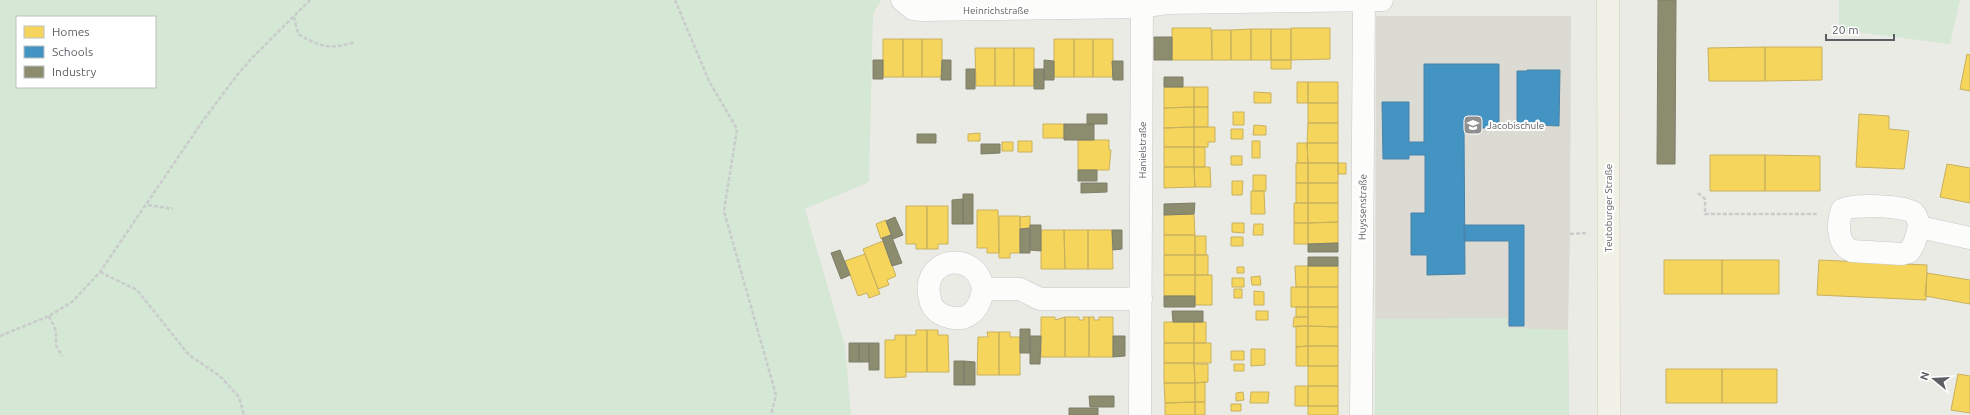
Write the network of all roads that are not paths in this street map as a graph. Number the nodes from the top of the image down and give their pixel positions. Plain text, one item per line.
1 (902, 0) edge
2 (1364, 0) edge
3 (1382, 0) edge
4 (1608, 0) edge
5 (1142, 4) edge
6 (1919, 227) junction
7 (1970, 238) edge
8 (983, 289) dead end
9 (1141, 299) junction
10 (1140, 415) edge
11 (1361, 415) edge
12 (1609, 415) edge

1 - 5 street, Heinrichstraße
2 - 3 street, Heinrichstraße
2 - 5 street, Heinrichstraße
2 - 11 street, Huyssenstraße
4 - 12 main road, Teutoburger Straße
5 - 9 street, Hanielstraße
6 - 6 street
6 - 7 street
8 - 9 street
9 - 10 street, Hanielstraße

